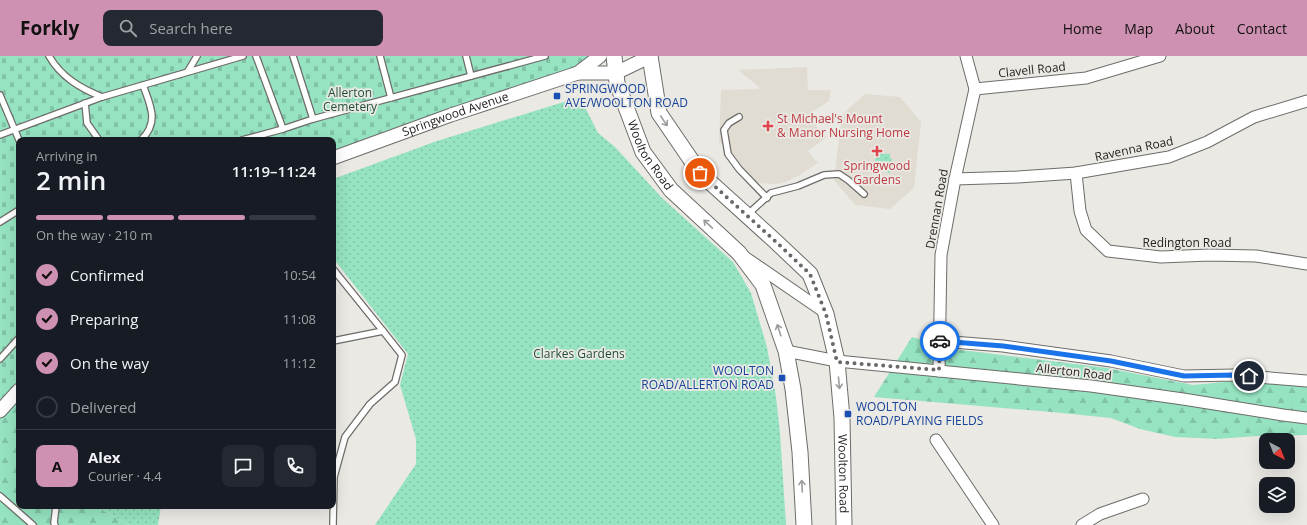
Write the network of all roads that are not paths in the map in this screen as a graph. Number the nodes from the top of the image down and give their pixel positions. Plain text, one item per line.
1 (49, 56) edge
2 (197, 56) edge
3 (243, 56) edge
4 (256, 56) edge
5 (293, 56) edge
6 (380, 56) edge
7 (466, 56) edge
8 (545, 56) edge
9 (600, 56) edge
10 (614, 56) edge
11 (650, 56) edge
12 (966, 56) edge
13 (1160, 56) edge
14 (188, 71) junction
15 (578, 73) junction
16 (616, 73) junction
17 (471, 76) junction
18 (143, 85) junction
19 (975, 89) junction
20 (0, 95) edge
21 (102, 97) junction
22 (391, 98) junction
23 (1307, 101) edge
24 (85, 103) junction
25 (739, 117) dead end
26 (313, 119) junction
27 (14, 129) junction
28 (283, 129) junction
29 (0, 135) edge
30 (18, 137) edge
31 (97, 137) edge
32 (143, 137) edge
33 (253, 137) edge
34 (336, 157) edge
35 (1076, 173) junction
36 (955, 179) junction
37 (864, 194) dead end
38 (767, 198) junction
39 (16, 212) edge
40 (747, 215) junction
41 (0, 222) edge
42 (739, 253) junction
43 (1307, 264) edge
44 (336, 273) edge
45 (826, 314) junction
46 (383, 331) junction
47 (336, 340) edge
48 (16, 341) edge
49 (940, 341) junction
50 (786, 351) junction
51 (0, 358) edge
52 (837, 362) junction
53 (939, 370) junction
54 (1307, 381) edge
55 (16, 393) edge
56 (0, 411) edge
57 (1307, 418) edge
58 (936, 440) dead end
59 (336, 470) edge
60 (0, 496) edge
61 (1143, 499) dead end
62 (56, 509) edge
63 (333, 509) edge
64 (990, 522) edge
65 (33, 525) edge
66 (55, 525) edge
67 (333, 525) edge
68 (804, 525) edge
69 (844, 525) edge
70 (978, 525) edge
71 (1082, 525) edge

1 - 21 lane
2 - 14 lane
3 - 14 lane
4 - 28 lane
5 - 26 lane
6 - 22 lane
7 - 17 lane
8 - 17 lane
9 - 15 street, Springwood Avenue
10 - 16 main road, Woolton Road
11 - 16 street, Springwood Avenue
11 -> 40 main road, Woolton Road
12 - 19 street, Drennan Road
13 - 19 street, Clavell Road
14 - 18 lane
15 - 16 street, Springwood Avenue
15 - 34 street, Springwood Avenue
42 -> 16 main road, Woolton Road
17 - 22 lane
18 - 21 lane
18 - 32 lane
19 - 36 street, Drennan Road
20 - 27 lane
21 - 24 lane
22 - 26 lane
23 - 35 street, Ravenna Road
24 - 27 lane
24 - 31 lane
25 - 38 lane
26 - 28 lane
27 - 29 lane
27 - 30 lane
28 - 33 lane
35 - 36 street, Ravenna Road
35 - 43 street, Redington Road
36 - 49 street, Drennan Road
37 - 38 lane
38 - 40 lane
39 - 41 lane
40 - 45 main road, Woolton Road
42 - 45 street
50 -> 42 main road, Woolton Road
44 - 46 lane
45 - 52 main road, Woolton Road
46 - 47 lane
46 - 59 lane
48 - 51 lane
49 - 53 street, Drennan Road
49 - 54 street, Allerton Road
50 - 52 street, Allerton Road
68 -> 50 main road, Woolton Road
52 - 53 street, Allerton Road
52 -> 69 main road, Woolton Road
53 - 57 street, Allerton Road
55 - 56 street
58 - 64 street
60 - 65 lane
61 - 71 street
62 - 66 lane
63 - 67 lane
64 - 70 street

